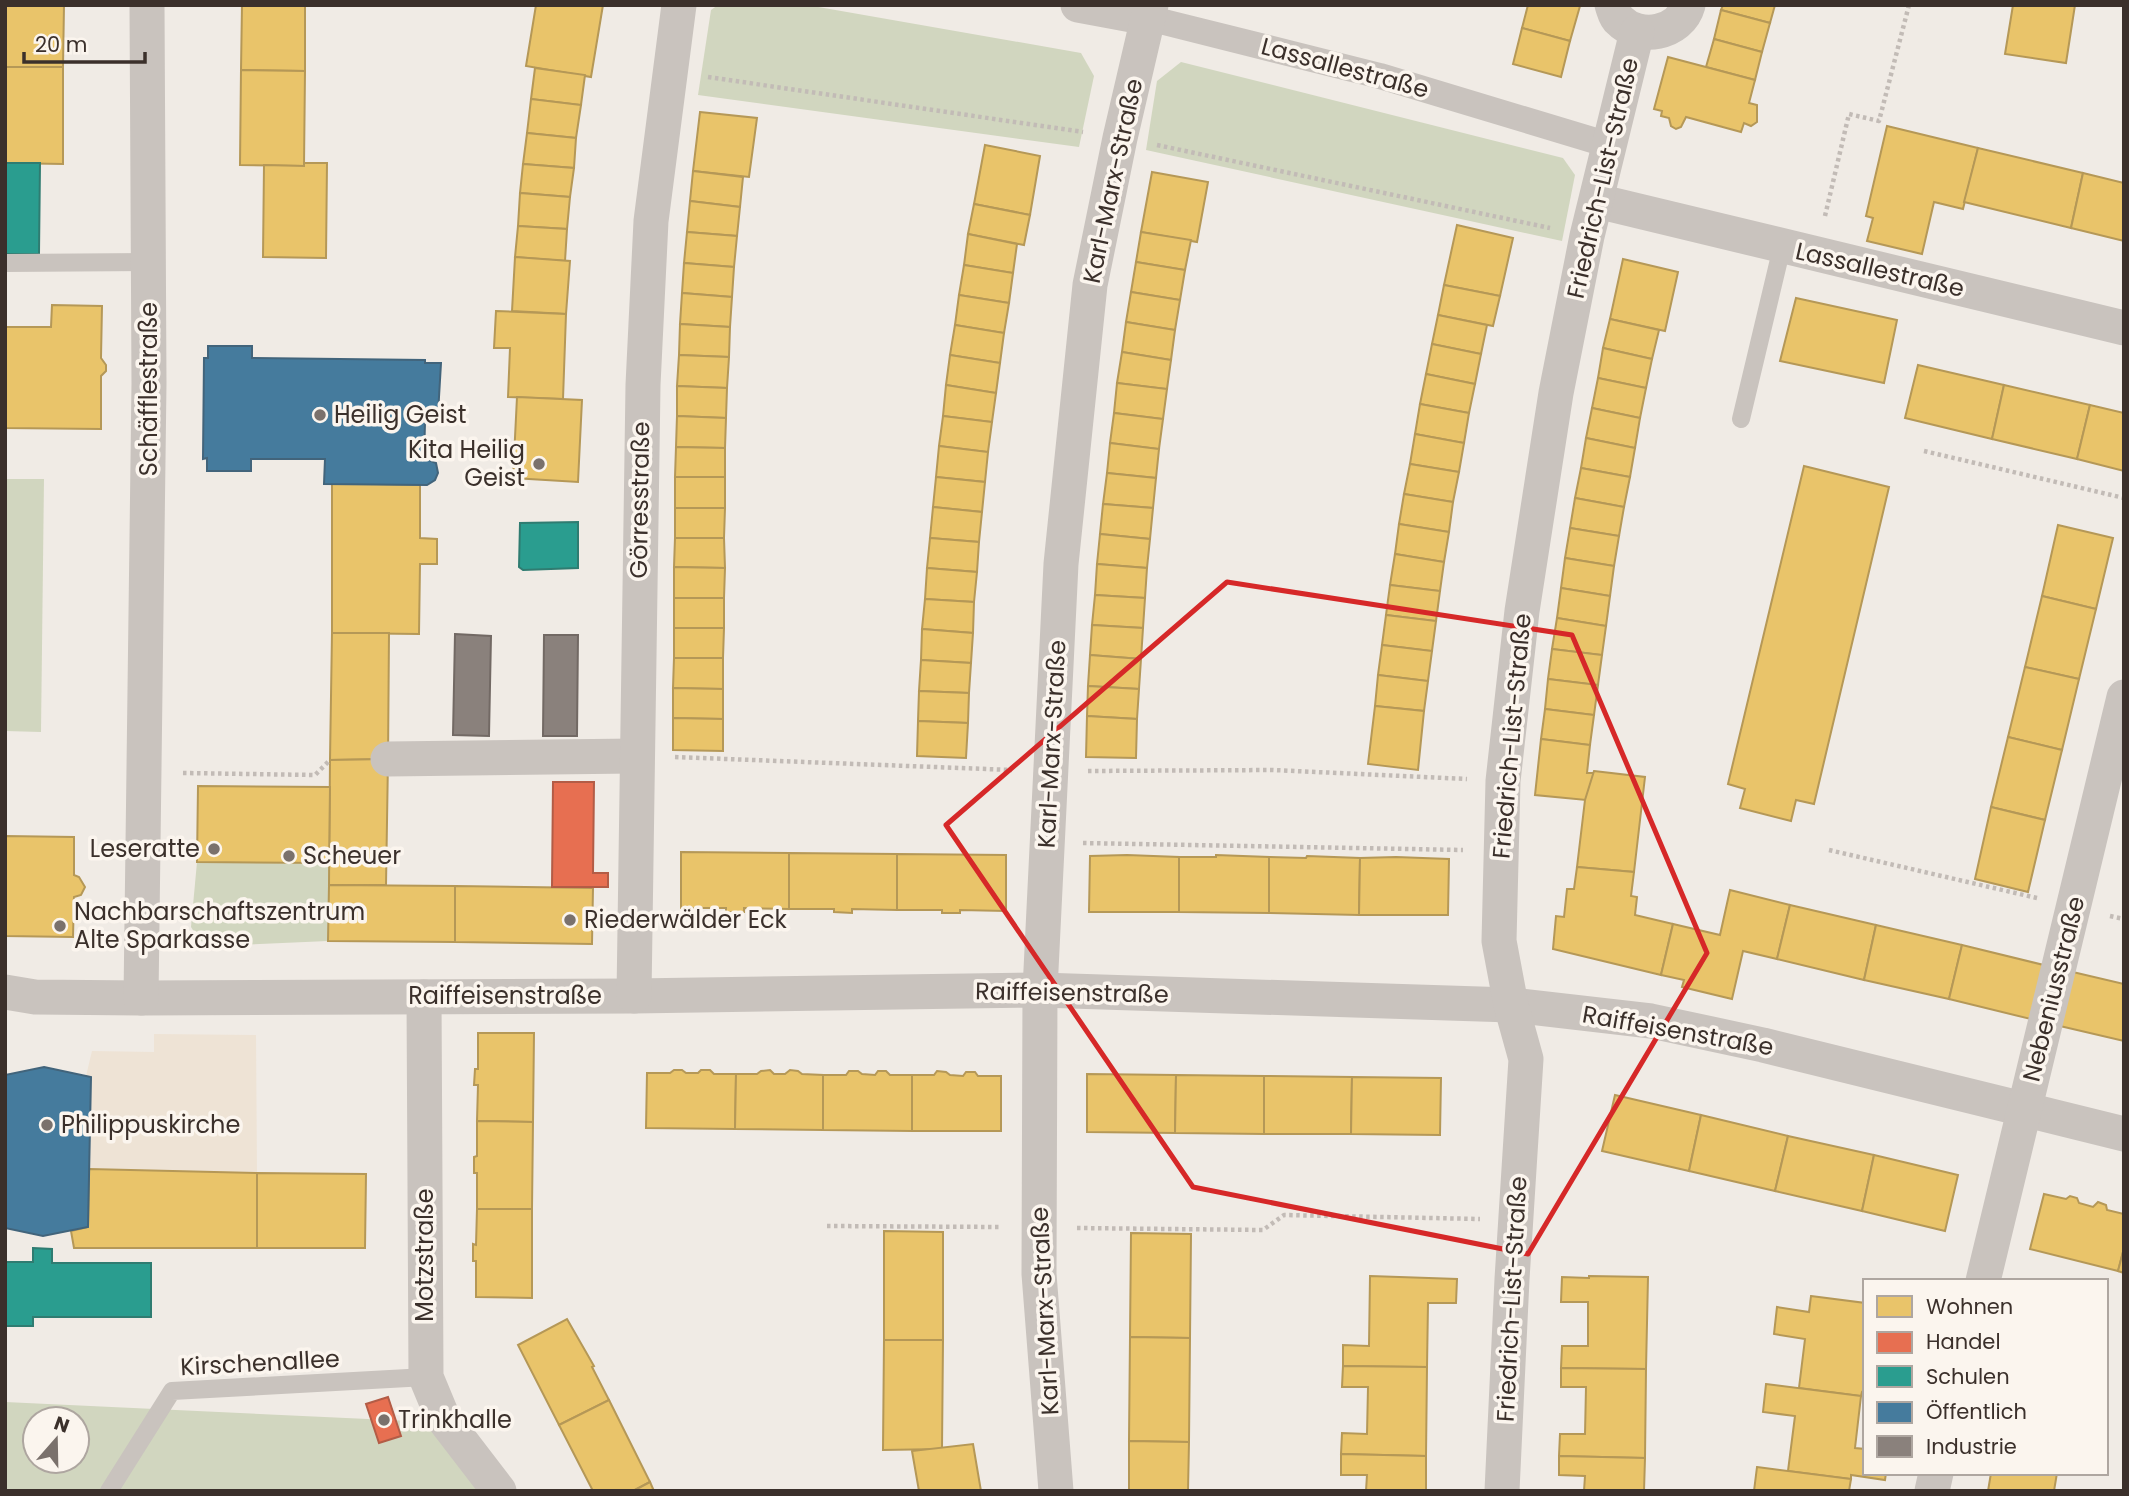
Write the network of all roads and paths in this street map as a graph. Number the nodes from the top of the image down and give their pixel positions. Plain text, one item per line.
1 (148, 5) edge
2 (679, 5) edge
3 (1078, 5) edge
4 (1612, 5) edge
5 (1688, 5) edge
6 (1909, 5) edge
7 (1149, 11) edge
8 (1637, 32) junction
9 (1609, 145) junction
10 (1597, 201) junction
11 (1799, 250) junction
12 (149, 262) junction
13 (5, 263) edge
14 (2124, 328) edge
15 (1741, 419) dead end
16 (1924, 451) dead end
17 (2124, 498) edge
18 (2124, 697) edge
19 (635, 756) junction
20 (388, 759) dead end
21 (330, 760) dead end
22 (145, 773) junction
23 (1103, 842) dead end
24 (1426, 848) dead end
25 (1829, 850) dead end
26 (2074, 907) junction
27 (1040, 990) junction
28 (5, 992) edge
29 (634, 996) junction
30 (424, 997) junction
31 (141, 998) junction
32 (1511, 1005) junction
33 (2025, 1110) junction
34 (2124, 1134) edge
35 (1516, 1219) junction
36 (827, 1226) dead end
37 (1040, 1228) junction
38 (1983, 1279) edge
39 (426, 1377) junction
40 (109, 1491) edge
41 (499, 1491) edge
42 (1056, 1491) edge
43 (1502, 1491) edge

1 - 12 street, Schäfflestraße
2 - 19 street, Görresstraße
3 - 7 street, Lassallestraße
4 - 8 street, Friedrich-List-Straße
5 - 8 street, Friedrich-List-Straße
6 - 11 path
7 - 9 street, Lassallestraße
7 - 27 street, Karl-Marx-Straße
8 - 9 street, Friedrich-List-Straße
9 - 10 street, Friedrich-List-Straße
10 - 11 street, Lassallestraße
10 - 32 street, Friedrich-List-Straße
11 - 14 street, Lassallestraße
11 - 15 lane
12 - 13 lane
12 - 22 street, Schäfflestraße
16 - 17 path
18 - 26 street, Nebeniusstraße
19 - 20 street
19 - 29 street, Görresstraße
21 - 22 path
22 - 31 street, Schäfflestraße
23 - 24 path
25 - 26 path
26 - 33 street, Nebeniusstraße
27 - 29 street, Raiffeisenstraße
27 - 32 street, Raiffeisenstraße
27 - 37 street, Karl-Marx-Straße
28 - 31 street, Raiffeisenstraße
29 - 30 street, Raiffeisenstraße
30 - 31 street, Raiffeisenstraße
30 - 39 street, Motzstraße
32 - 33 street, Raiffeisenstraße
32 - 35 street, Friedrich-List-Straße
33 - 34 street, Raiffeisenstraße
33 - 38 street, Nebeniusstraße
35 - 37 path
35 - 43 street, Friedrich-List-Straße
36 - 37 path
37 - 42 street, Karl-Marx-Straße
39 - 40 lane, Kirschenallee
39 - 41 street, Motzstraße

